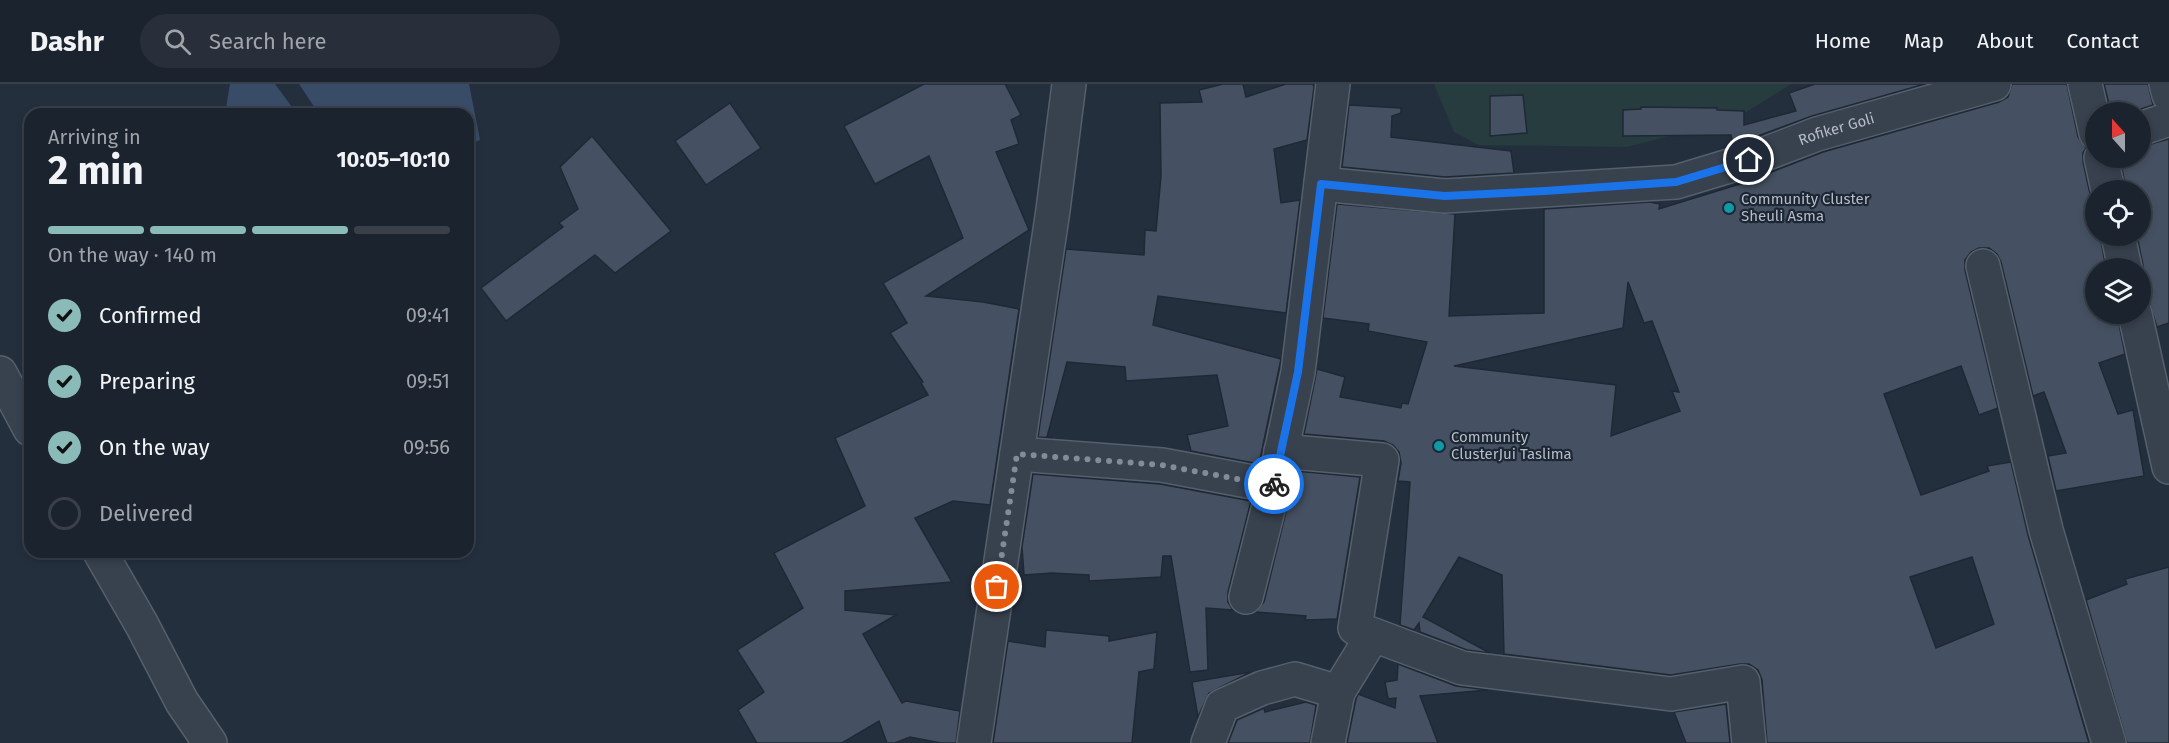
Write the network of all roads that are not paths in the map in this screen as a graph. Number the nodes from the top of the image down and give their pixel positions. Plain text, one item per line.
1 (1069, 84) edge
2 (1333, 84) edge
3 (1994, 84) edge
4 (2085, 84) edge
5 (2166, 84) edge
6 (2169, 95) edge
7 (2089, 102) edge
8 (2169, 119) edge
9 (2151, 125) edge
10 (1321, 184) junction
11 (1983, 266) dead end
12 (2137, 324) edge
13 (0, 373) edge
14 (24, 418) edge
15 (1281, 451) junction
16 (1017, 454) junction
17 (2169, 467) edge
18 (1274, 486) junction
19 (103, 558) edge
20 (1246, 597) dead end
21 (1373, 635) junction
22 (1338, 692) junction
23 (210, 743) edge
24 (974, 743) edge
25 (1208, 743) edge
26 (1328, 743) edge
27 (1749, 743) edge
28 (2109, 743) edge

1 - 16 street
2 - 10 street
3 - 10 street, Rofiker Goli
4 - 7 street
5 - 6 street
8 - 9 street
10 - 15 street
11 - 28 street
12 - 17 street
13 - 14 street
15 - 18 street
15 - 21 street
16 - 18 street
16 - 24 street
18 - 20 street
19 - 23 street
21 - 22 street
21 - 27 street
22 - 25 street
22 - 26 street

